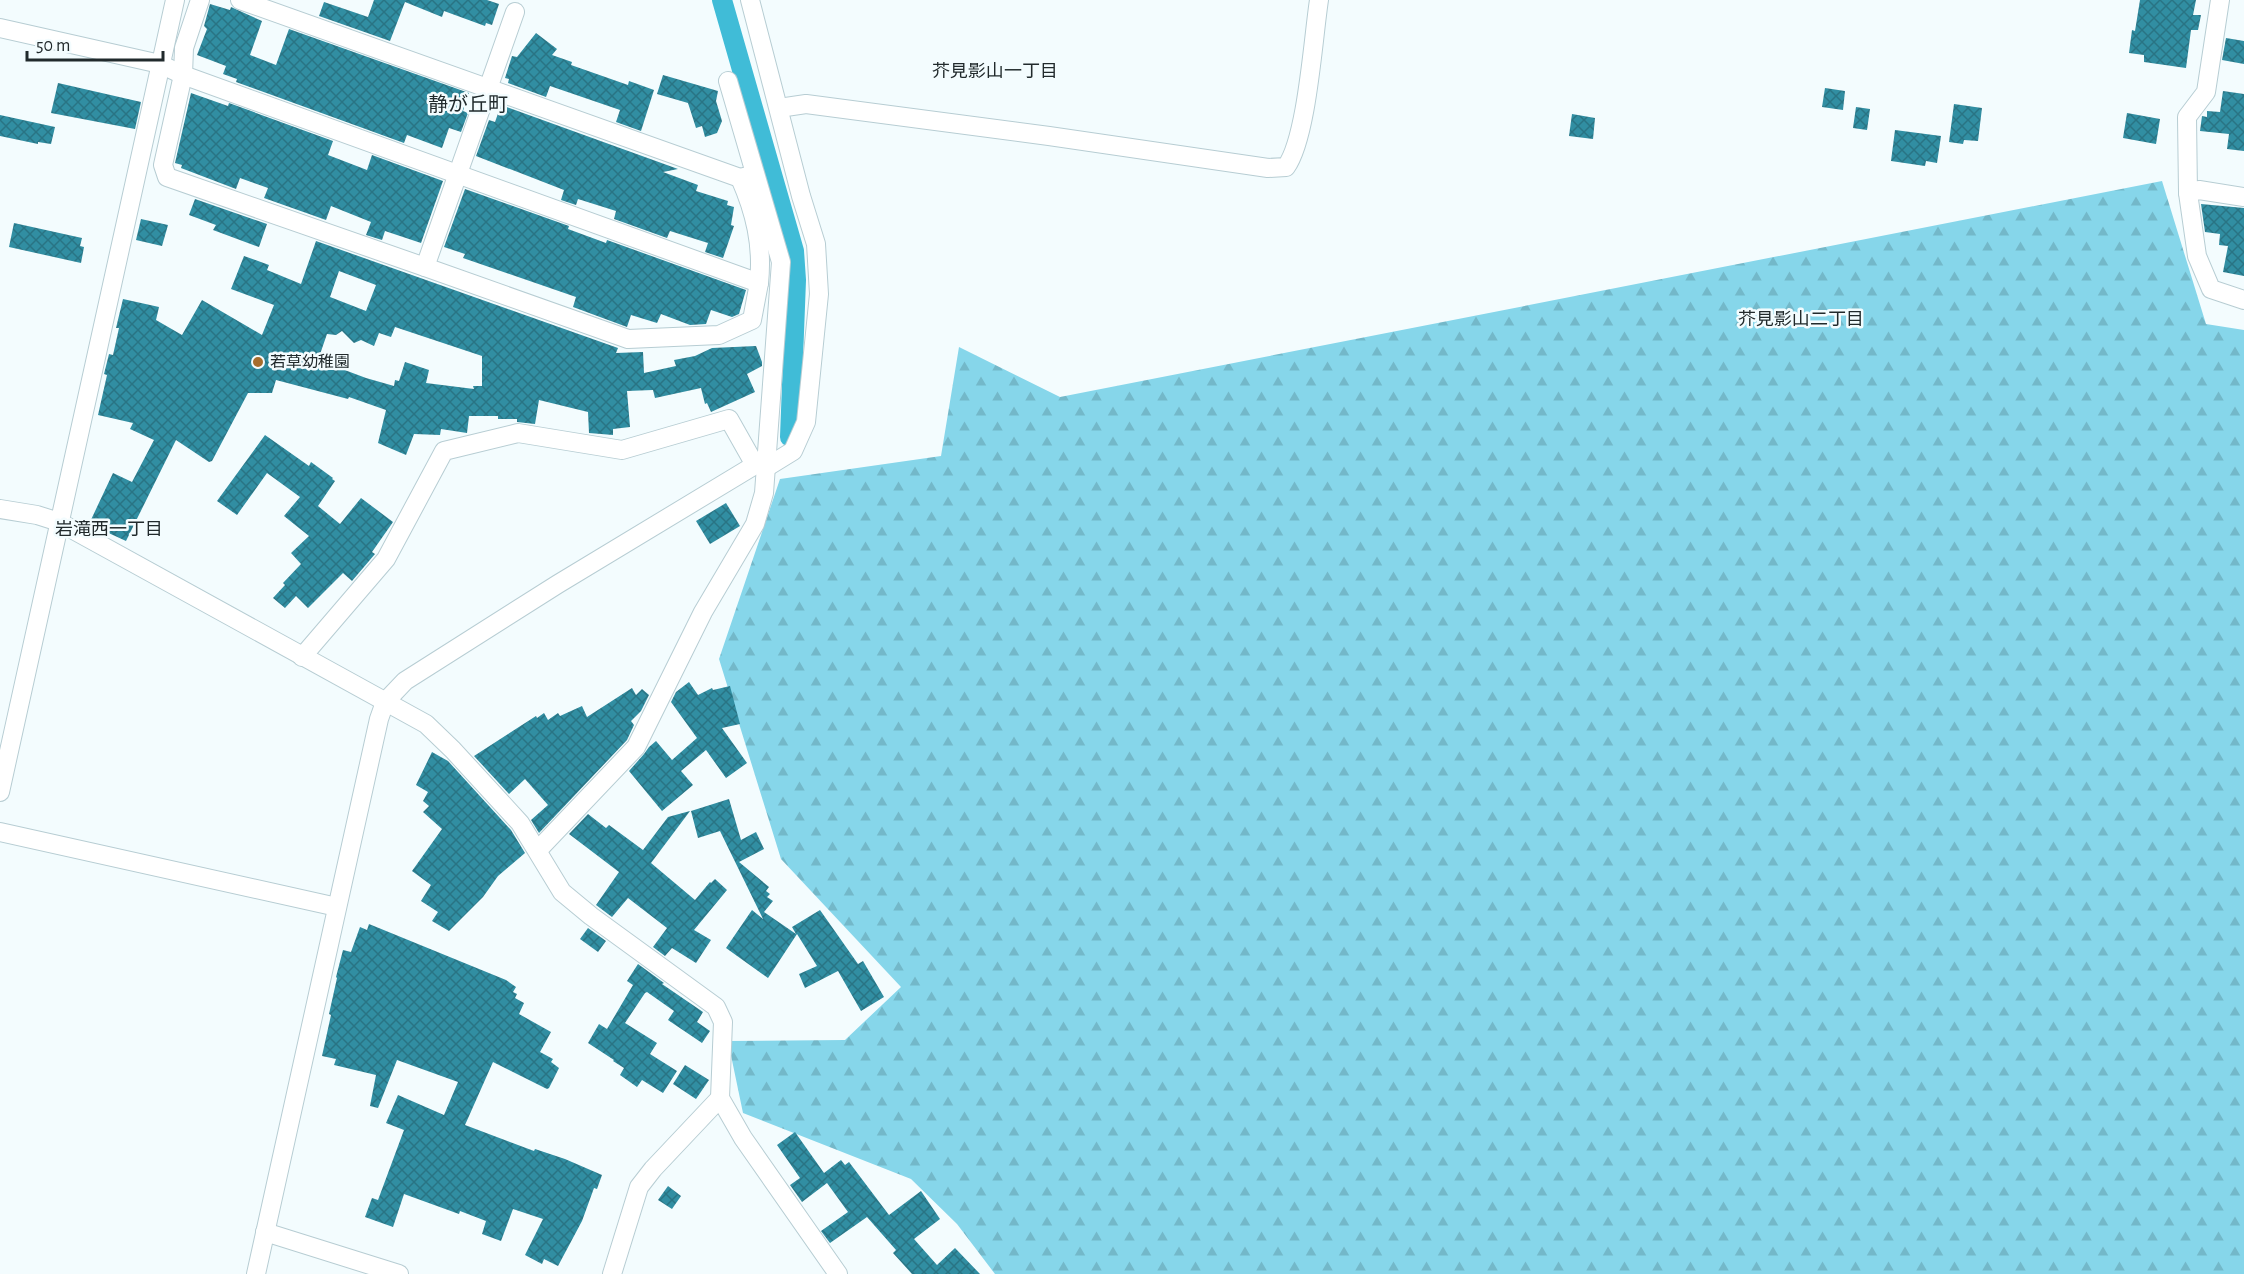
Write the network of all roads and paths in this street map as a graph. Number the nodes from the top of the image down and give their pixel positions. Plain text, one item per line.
1 (175, 0) edge
2 (200, 0) edge
3 (240, 0) edge
4 (750, 0) edge
5 (1319, 0) edge
6 (2220, 0) edge
7 (515, 12) dead end
8 (0, 28) edge
9 (160, 64) junction
10 (183, 75) junction
11 (728, 81) dead end
12 (488, 88) junction
13 (779, 108) junction
14 (458, 174) junction
15 (748, 176) junction
16 (2188, 193) junction
17 (2244, 197) edge
18 (425, 267) junction
19 (759, 283) junction
20 (2244, 300) edge
21 (761, 466) junction
22 (0, 509) edge
23 (59, 522) junction
24 (302, 657) junction
25 (385, 702) junction
26 (0, 792) edge
27 (0, 832) edge
28 (538, 850) junction
29 (337, 908) junction
30 (720, 1098) junction
31 (265, 1232) junction
32 (256, 1274) edge
33 (399, 1274) edge
34 (612, 1274) edge
35 (838, 1274) edge

1 - 9 street
2 - 10 street
3 - 12 street
4 - 13 street
5 - 13 street
6 - 16 street
7 - 12 street
8 - 9 street
9 - 10 street
9 - 23 street
10 - 14 street
10 - 18 street
11 - 15 street
12 - 14 street
12 - 15 street
13 - 21 street
14 - 18 street
14 - 19 street
15 - 19 street
15 - 21 street
16 - 17 street
16 - 20 street
18 - 19 street
21 - 24 street
21 - 25 street
21 - 28 street
22 - 23 street
23 - 24 street
23 - 26 street
24 - 25 street
25 - 28 street
25 - 29 street
27 - 29 street
28 - 30 street
29 - 31 street
30 - 34 street
30 - 35 street
31 - 32 street
31 - 33 street

